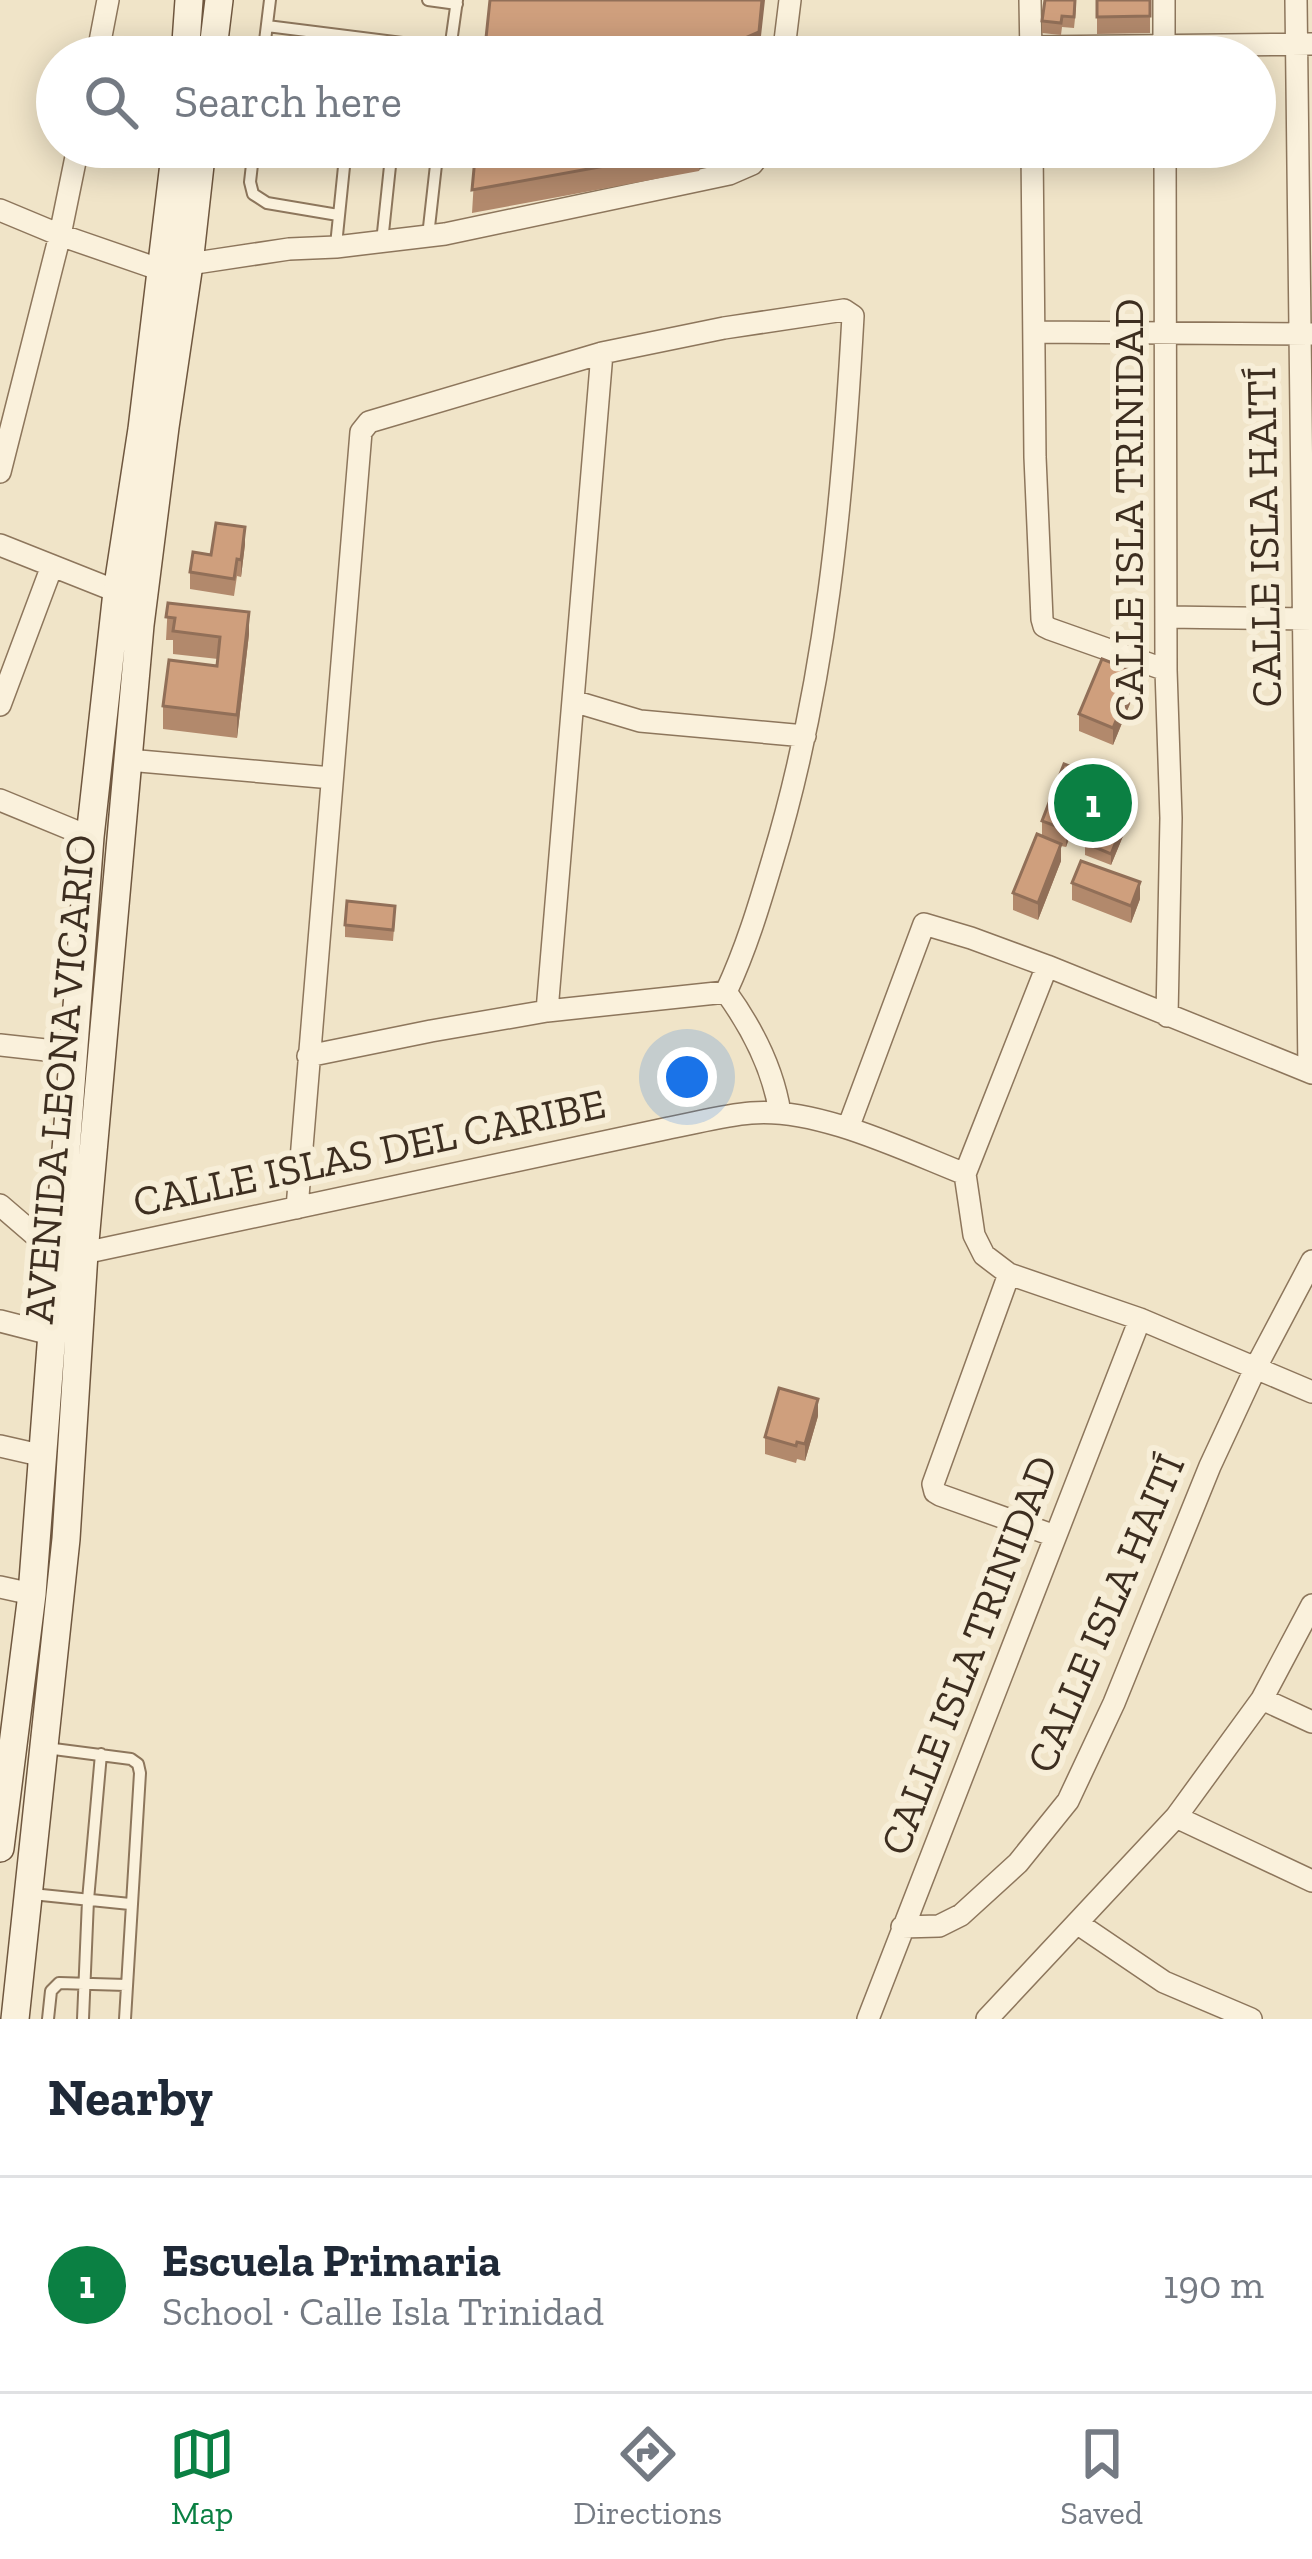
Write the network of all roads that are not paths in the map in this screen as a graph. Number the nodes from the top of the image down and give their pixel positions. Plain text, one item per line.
1 (108, 0) edge
2 (189, 0) edge
3 (219, 0) edge
4 (270, 0) edge
5 (428, 0) edge
6 (790, 0) edge
7 (1030, 0) edge
8 (1163, 0) edge
9 (1296, 0) edge
10 (457, 2) edge
11 (267, 26) junction
12 (101, 36) edge
13 (186, 36) edge
14 (215, 36) edge
15 (266, 36) edge
16 (335, 36) edge
17 (452, 36) edge
18 (786, 36) edge
19 (1031, 36) edge
20 (1164, 36) edge
21 (1304, 44) edge
22 (74, 168) edge
23 (176, 168) edge
24 (197, 168) edge
25 (252, 168) edge
26 (343, 168) edge
27 (390, 168) edge
28 (436, 168) edge
29 (743, 168) edge
30 (1032, 168) edge
31 (1165, 168) edge
32 (0, 210) edge
33 (338, 214) junction
34 (60, 235) junction
35 (428, 236) junction
36 (382, 242) junction
37 (336, 247) junction
38 (176, 268) junction
39 (1034, 332) junction
40 (1306, 334) edge
41 (1165, 335) junction
42 (602, 353) junction
43 (0, 472) edge
44 (0, 545) edge
45 (52, 566) junction
46 (130, 596) junction
47 (1167, 617) junction
48 (1308, 619) edge
49 (1166, 670) junction
50 (573, 701) junction
51 (0, 705) edge
52 (805, 736) junction
53 (128, 760) junction
54 (332, 778) junction
55 (0, 800) edge
56 (90, 837) junction
57 (1047, 966) junction
58 (726, 992) junction
59 (547, 1011) junction
60 (1166, 1016) junction
61 (0, 1045) edge
62 (73, 1053) junction
63 (308, 1056) junction
64 (1310, 1073) edge
65 (780, 1113) junction
66 (848, 1128) junction
67 (965, 1174) junction
68 (0, 1205) edge
69 (297, 1208) junction
70 (71, 1254) junction
71 (1312, 1261) edge
72 (1009, 1274) junction
73 (1140, 1319) junction
74 (0, 1321) edge
75 (52, 1334) junction
76 (1256, 1367) junction
77 (1312, 1392) edge
78 (0, 1446) edge
79 (44, 1456) junction
80 (1055, 1536) junction
81 (0, 1587) edge
82 (32, 1594) junction
83 (1312, 1605) edge
84 (1262, 1700) junction
85 (1312, 1722) edge
86 (46, 1748) junction
87 (101, 1754) junction
88 (1176, 1817) junction
89 (0, 1848) edge
90 (1312, 1881) edge
91 (14, 1892) edge
92 (88, 1900) junction
93 (130, 1904) junction
94 (1077, 1923) junction
95 (902, 1927) junction
96 (85, 1983) junction
97 (126, 1985) junction
98 (998, 2015) edge
99 (15, 2019) edge
100 (48, 2019) edge
101 (83, 2019) edge
102 (124, 2019) edge
103 (868, 2019) edge
104 (1251, 2019) edge

1 - 12 street
2 - 13 street
3 - 14 street
4 - 11 lane
5 - 10 lane
6 - 18 street
7 - 19 street
8 - 20 street
9 - 21 street, CALLE ISLA HAITÍ
10 - 17 lane
11 - 15 lane
11 - 16 lane
21 - 40 street, CALLE ISLA HAITÍ
22 - 34 street
23 - 38 street, AVENIDA LEONA VICARIO
24 - 38 street, AVENIDA LEONA VICARIO
25 - 33 lane
26 - 33 lane
27 - 36 lane
28 - 35 lane
29 - 35 street
30 - 39 street
31 - 41 street, CALLE ISLA TRINIDAD
32 - 34 street
33 - 37 lane
34 - 38 street
34 - 43 street
35 - 36 street
36 - 37 street
37 - 38 street
38 - 46 street, AVENIDA LEONA VICARIO
39 - 41 street
39 - 49 street
40 - 41 street
40 - 48 street, CALLE ISLA HAITÍ
41 - 47 street, CALLE ISLA TRINIDAD
42 - 50 street
42 - 52 street
42 - 54 street
44 - 45 street
45 - 46 street
45 - 51 street
46 - 53 street, AVENIDA LEONA VICARIO
46 - 56 street, AVENIDA LEONA VICARIO
47 - 48 street
47 - 49 street, CALLE ISLA TRINIDAD
48 - 64 street, CALLE ISLA HAITÍ
49 - 60 street, CALLE ISLA TRINIDAD
50 - 52 street
50 - 59 street
52 - 58 street
53 - 54 street
53 - 70 street, AVENIDA LEONA VICARIO
54 - 63 street
55 - 56 street
56 - 62 street, AVENIDA LEONA VICARIO
57 - 60 street
57 - 66 street
57 - 67 street
58 - 59 street
58 - 65 street
59 - 63 street
60 - 64 street
61 - 62 street
62 - 70 street, AVENIDA LEONA VICARIO
63 - 69 street
65 - 66 street, CALLE ISLAS DEL CARIBE
65 - 69 street, CALLE ISLAS DEL CARIBE
66 - 67 street, CALLE ISLAS DEL CARIBE
67 - 72 street
68 - 70 street
69 - 70 street, CALLE ISLAS DEL CARIBE
70 - 75 street, AVENIDA LEONA VICARIO
70 - 86 street, AVENIDA LEONA VICARIO
71 - 76 street, CALLE ISLA HAITÍ
72 - 73 street
72 - 80 street
73 - 76 street
73 - 80 street, CALLE ISLA TRINIDAD
74 - 75 street
75 - 79 street, AVENIDA LEONA VICARIO
76 - 77 street
76 - 95 street, CALLE ISLA HAITÍ
78 - 79 street
79 - 82 street, AVENIDA LEONA VICARIO
80 - 95 street, CALLE ISLA TRINIDAD
81 - 82 street
82 - 89 street, AVENIDA LEONA VICARIO
83 - 84 street
84 - 85 street
84 - 88 street
86 - 87 lane
86 - 91 street, AVENIDA LEONA VICARIO
87 - 92 lane
87 - 93 lane
88 - 90 street
88 - 94 street
91 - 92 lane
91 - 99 street, AVENIDA LEONA VICARIO
92 - 93 lane
92 - 96 lane
93 - 97 lane
94 - 98 street
94 - 104 street
95 - 103 street, CALLE ISLA TRINIDAD
96 - 97 lane
96 - 100 lane
96 - 101 lane
97 - 102 lane

